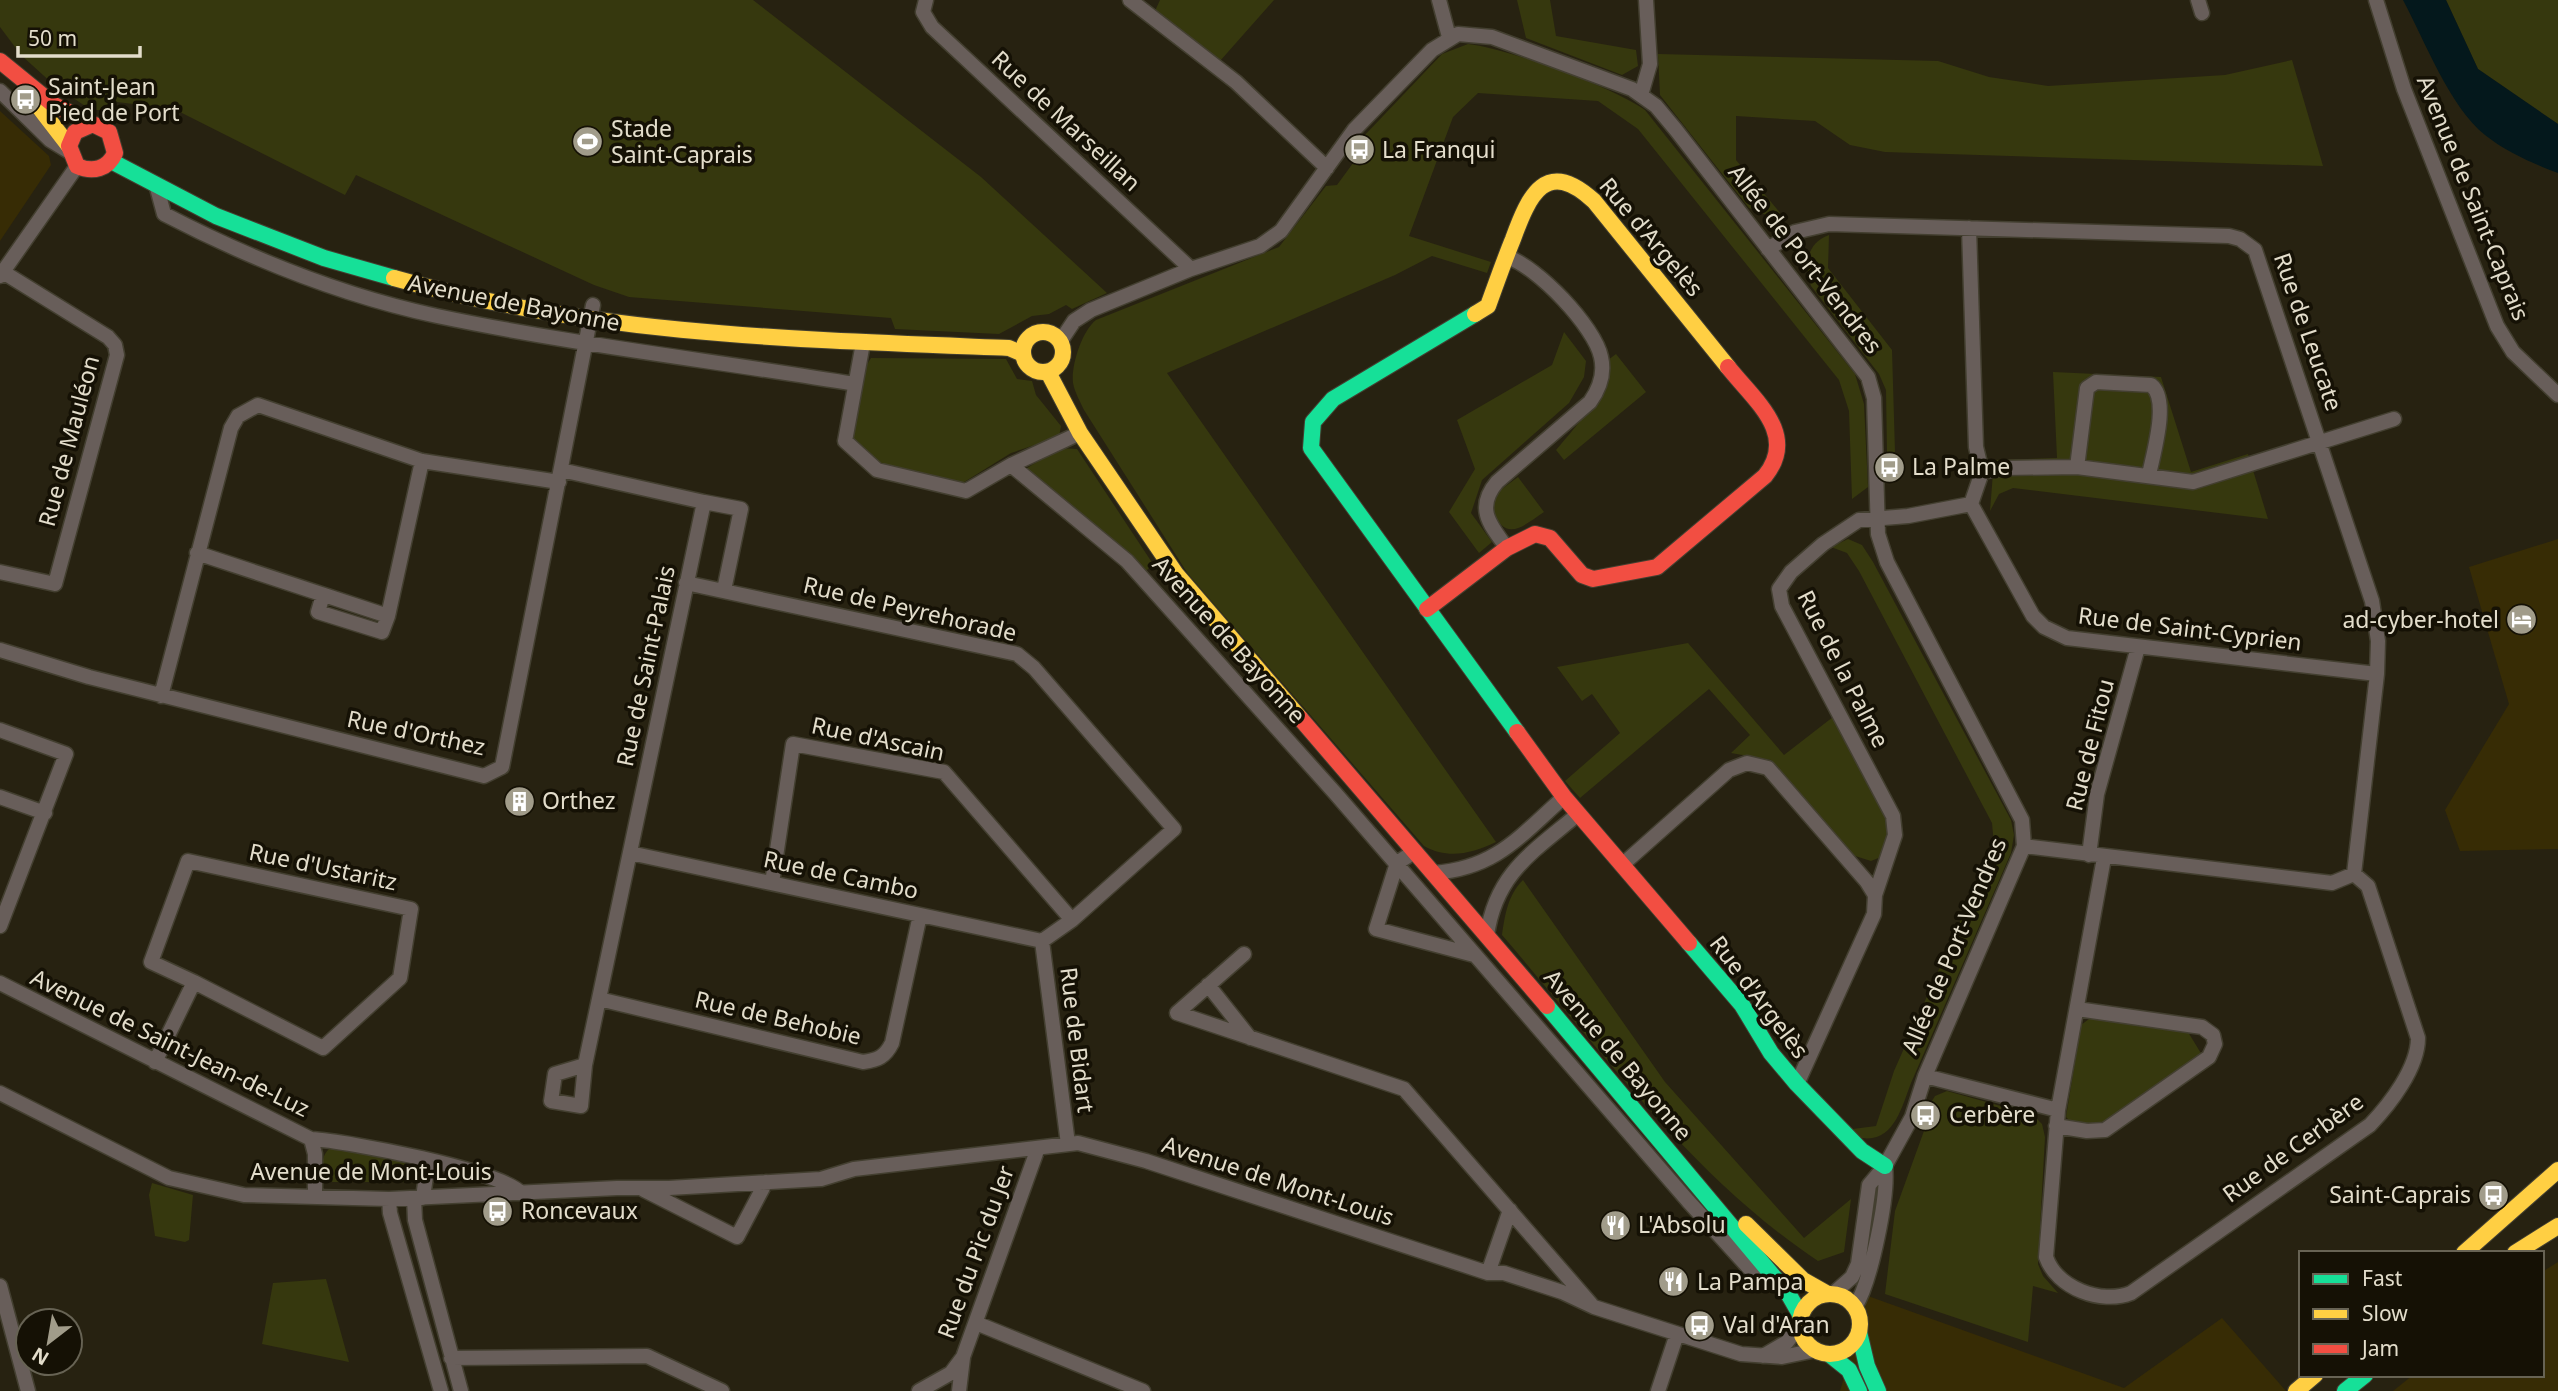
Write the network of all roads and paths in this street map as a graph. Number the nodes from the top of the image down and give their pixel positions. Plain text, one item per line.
1 (926, 0) edge
2 (1130, 0) edge
3 (1439, 0) edge
4 (1646, 0) edge
5 (2376, 0) edge
6 (1147, 5) edge
7 (1449, 37) junction
8 (0, 62) edge
9 (0, 91) edge
10 (1641, 95) junction
11 (93, 124) junction
12 (72, 154) junction
13 (111, 161) junction
14 (1327, 168) junction
15 (157, 188) junction
16 (1969, 228) junction
17 (1768, 249) junction
18 (1507, 257) junction
19 (1191, 269) junction
20 (1, 274) edge
21 (592, 312) junction
22 (588, 341) junction
23 (863, 342) junction
24 (1060, 342) junction
25 (1023, 355) junction
26 (1048, 372) junction
27 (855, 384) junction
28 (2558, 395) edge
29 (2394, 419) dead end
30 (1080, 433) junction
31 (2321, 443) junction
32 (422, 461) junction
33 (1011, 465) junction
34 (2077, 467) junction
35 (1982, 472) junction
36 (2149, 475) junction
37 (560, 476) junction
38 (704, 502) junction
39 (1971, 504) junction
40 (1877, 517) junction
41 (1507, 548) junction
42 (197, 554) junction
43 (0, 572) edge
44 (686, 583) junction
45 (724, 590) junction
46 (1427, 609) junction
47 (2138, 647) junction
48 (0, 650) edge
49 (2377, 674) junction
50 (161, 696) junction
51 (0, 730) edge
52 (0, 797) edge
53 (1564, 797) junction
54 (45, 813) junction
55 (1578, 814) junction
56 (2024, 846) junction
57 (1414, 852) junction
58 (630, 853) junction
59 (2089, 855) junction
60 (2104, 858) junction
61 (1397, 863) junction
62 (1622, 865) junction
63 (1434, 873) junction
64 (2354, 874) junction
65 (772, 883) junction
66 (1875, 895) junction
67 (920, 915) junction
68 (1072, 920) junction
69 (0, 926) edge
70 (1487, 935) junction
71 (1042, 941) junction
72 (1244, 954) dead end
73 (1474, 955) junction
74 (194, 982) junction
75 (0, 983) edge
76 (1208, 985) junction
77 (599, 999) junction
78 (2077, 1009) junction
79 (1250, 1038) junction
80 (155, 1062) junction
81 (585, 1065) dead end
82 (1925, 1076) junction
83 (1797, 1084) junction
84 (0, 1093) edge
85 (2058, 1110) junction
86 (2056, 1126) junction
87 (311, 1139) junction
88 (1068, 1144) junction
89 (1038, 1148) junction
90 (423, 1159) junction
91 (1885, 1166) junction
92 (2558, 1170) edge
93 (766, 1182) junction
94 (639, 1188) junction
95 (521, 1193) junction
96 (1710, 1195) junction
97 (315, 1196) junction
98 (419, 1198) junction
99 (389, 1199) junction
100 (1688, 1201) junction
101 (1510, 1210) junction
102 (2558, 1226) edge
103 (2466, 1251) edge
104 (2518, 1251) edge
105 (1488, 1273) junction
106 (1772, 1276) junction
107 (0, 1286) edge
108 (1830, 1293) junction
109 (1594, 1307) junction
110 (1856, 1307) junction
111 (1800, 1320) junction
112 (976, 1323) junction
113 (1859, 1332) junction
114 (1676, 1334) junction
115 (1822, 1352) junction
116 (963, 1357) junction
117 (1762, 1357) junction
118 (452, 1358) junction
119 (2313, 1377) edge
120 (2362, 1377) edge
121 (28, 1391) edge
122 (441, 1391) edge
123 (461, 1391) edge
124 (722, 1391) edge
125 (919, 1391) edge
126 (959, 1391) edge
127 (1143, 1391) edge
128 (1658, 1391) edge
129 (1858, 1391) edge
130 (1878, 1391) edge
131 (2296, 1391) edge
132 (2345, 1391) edge

1 - 19 street, Rue de Marseillan
2 - 6 street
3 - 7 street
4 - 10 street
5 - 28 street, Avenue de Saint-Caprais
6 - 14 street
7 - 10 street, Allée de Port-Vendres
7 - 14 street
8 - 11 street
8 - 12 street
9 - 12 street
10 - 17 street, Allée de Port-Vendres
11 - 12 street
11 - 13 street
12 - 13 street
12 - 20 street
13 - 15 street, Avenue de Bayonne
14 - 19 street
15 - 21 street, Avenue de Bayonne
15 - 22 street, Avenue de Bayonne
16 - 17 street, Rue de Leucate
16 - 31 street, Rue de Leucate
16 - 35 street
17 - 40 street, Allée de Port-Vendres
18 - 41 street
18 - 41 street, Rue d'Argelès
18 - 46 street, Rue d'Argelès
19 - 24 street
20 - 43 street, Rue de Mauléon
21 - 22 street, Rue d'Orthez
21 - 23 street, Avenue de Bayonne
22 - 27 street, Avenue de Bayonne
22 - 37 street, Rue d'Orthez
23 - 25 street, Avenue de Bayonne
23 - 27 street
24 - 25 street
24 - 26 street
25 - 26 street
26 - 30 street, Avenue de Bayonne
27 - 33 street
29 - 31 street
30 - 33 street
30 - 57 street, Avenue de Bayonne
31 - 36 street
31 - 49 street, Rue de Leucate
32 - 37 street
32 - 42 street
32 - 42 street
33 - 61 street, Avenue de Bayonne
34 - 35 street
34 - 36 street
34 - 36 street
35 - 39 street
37 - 38 street
37 - 50 street, Rue d'Orthez
38 - 44 street, Rue de Saint-Palais
38 - 45 street
39 - 40 street, Rue de la Palme
39 - 47 street, Rue de Saint-Cyprien
40 - 56 street, Allée de Port-Vendres
40 - 66 street, Rue de la Palme
41 - 46 street, Rue d'Argelès
42 - 50 street
44 - 45 street, Rue de Peyrehorade
44 - 58 street, Rue de Saint-Palais
45 - 68 street, Rue de Peyrehorade
46 - 53 street, Rue d'Argelès
47 - 49 street, Rue de Saint-Cyprien
47 - 59 street, Rue de Fitou
48 - 50 street, Rue d'Orthez
49 - 64 street, Rue de Leucate
51 - 54 street
52 - 54 street
53 - 55 street, Rue d'Argelès
53 - 63 street
54 - 69 street
55 - 62 street, Rue d'Argelès
55 - 70 street
56 - 59 street
56 - 82 street, Allée de Port-Vendres
57 - 61 street
57 - 63 street, Avenue de Bayonne
58 - 65 street, Rue de Cambo
58 - 77 street, Rue de Saint-Palais
59 - 60 street
60 - 64 street
60 - 78 street, Rue de Cerbère
61 - 73 street, Avenue de Bayonne
61 - 73 street
62 - 66 street
62 - 83 street, Rue d'Argelès
63 - 70 street, Avenue de Bayonne
64 - 86 street, Rue de Cerbère
65 - 67 street, Rue de Cambo
65 - 68 street, Rue d'Ascain
66 - 83 street, Rue de la Palme
67 - 71 street, Rue de Cambo
67 - 77 street, Rue de Behobie
68 - 71 street, Rue de Peyrehorade
70 - 96 street, Avenue de Bayonne
71 - 88 street, Rue de Bidart
72 - 76 street
73 - 100 street, Avenue de Bayonne
74 - 74 street, Rue d'Ustaritz
74 - 80 street
75 - 80 street, Avenue de Saint-Jean-de-Luz
76 - 79 street
76 - 79 street
77 - 81 street, Rue de Saint-Palais
78 - 85 street, Rue de Cerbère
78 - 86 street
79 - 101 street
80 - 87 street, Avenue de Saint-Jean-de-Luz
82 - 85 street
82 - 91 street, Allée de Port-Vendres
83 - 91 street, Rue d'Argelès
84 - 97 street, Avenue de Mont-Louis
85 - 86 street, Rue de Cerbère
87 - 90 street, Avenue de Saint-Jean-de-Luz
87 - 97 street
88 - 89 street, Avenue de Mont-Louis
88 - 105 street, Avenue de Mont-Louis
89 - 93 street, Avenue de Mont-Louis
89 - 112 street, Rue du Pic du Jer
90 - 95 street, Avenue de Saint-Jean-de-Luz
90 - 98 street
91 - 108 street, Allée de Port-Vendres
91 - 110 street, Allée de Port-Vendres
92 - 103 street
93 - 94 street, Avenue de Mont-Louis
93 - 94 street, Avenue de Mont-Louis
94 - 95 street, Avenue de Mont-Louis
95 - 98 street, Avenue de Mont-Louis
96 - 100 street
96 - 106 street, Avenue de Bayonne
96 - 108 street, Avenue de Bayonne
97 - 99 street, Avenue de Mont-Louis
98 - 99 street, Avenue de Mont-Louis
98 - 118 street
99 - 122 street
100 - 106 street, Avenue de Bayonne
101 - 105 street
101 - 109 street
102 - 104 street
105 - 109 street, Avenue de Mont-Louis
106 - 111 street, Avenue de Bayonne
107 - 121 street
108 - 110 street
108 - 111 street
109 - 114 street, Avenue de Mont-Louis
110 - 113 street
111 - 115 street
111 - 117 street
112 - 116 street, Rue du Pic du Jer
112 - 127 street
113 - 115 street
113 - 130 street
114 - 117 street, Avenue de Mont-Louis
114 - 128 street
115 - 117 street, Avenue de Mont-Louis
115 - 129 street
116 - 125 street, Rue du Pic du Jer
116 - 126 street
118 - 123 street
118 - 124 street
119 - 131 street
120 - 132 street

